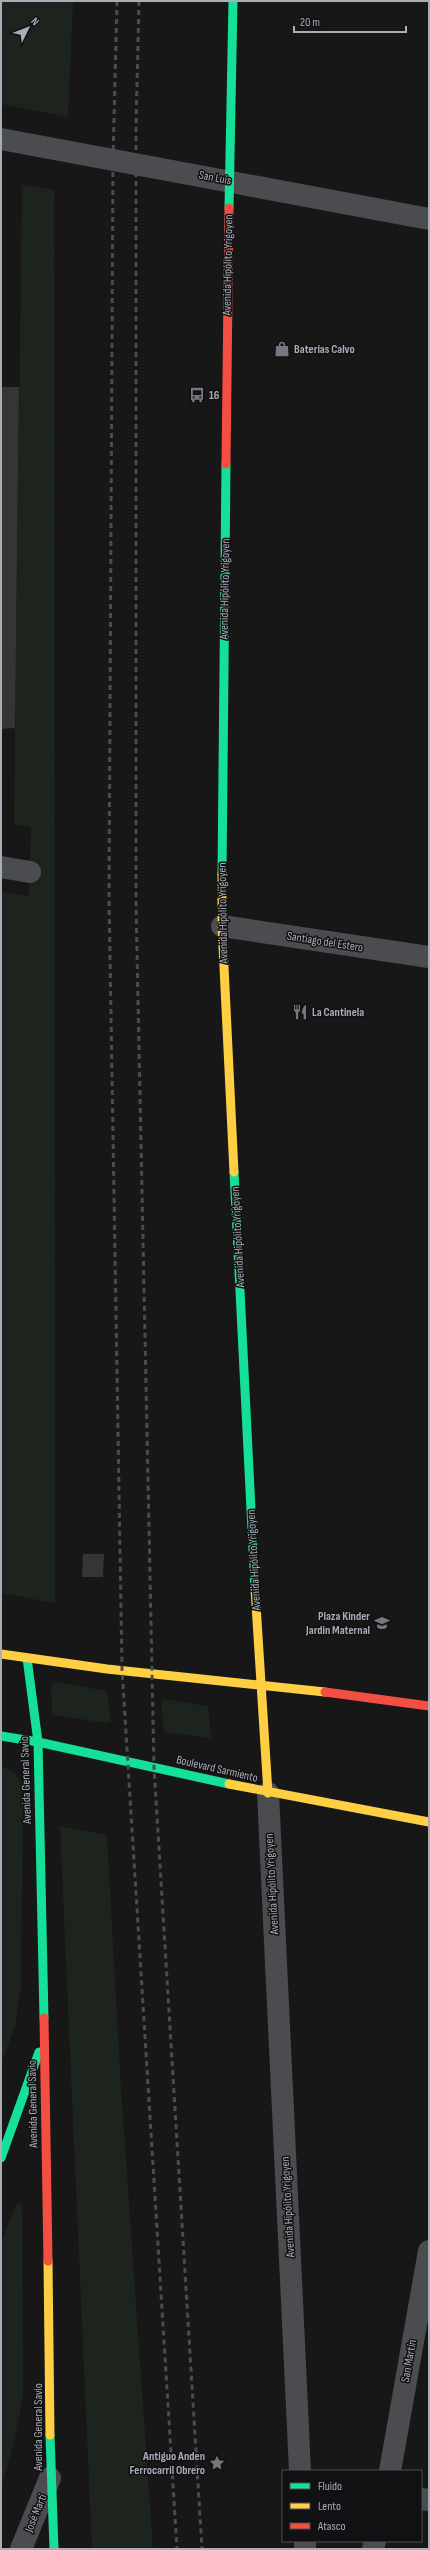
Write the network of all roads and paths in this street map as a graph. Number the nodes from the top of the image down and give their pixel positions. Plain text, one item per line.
1 (233, 1) edge
2 (1, 139) edge
3 (229, 181) junction
4 (429, 219) edge
5 (1, 867) edge
6 (30, 872) dead end
7 (222, 926) junction
8 (429, 958) edge
9 (1, 1654) edge
10 (27, 1658) junction
11 (260, 1684) junction
12 (429, 1706) edge
13 (1, 1736) edge
14 (38, 1742) junction
15 (268, 1793) junction
16 (429, 1822) edge
17 (44, 2038) junction
18 (1, 2158) edge
19 (429, 2251) edge
20 (300, 2470) edge
21 (390, 2470) edge
22 (50, 2478) junction
23 (21, 2549) edge
24 (54, 2549) edge

1 - 3 main road, Avenida Hipólito Yrigoyen
2 - 3 street, San Luis
3 - 4 street, San Luis
3 - 7 main road, Avenida Hipólito Yrigoyen
5 - 6 street
7 - 8 street, Santiago del Estero
7 - 11 main road, Avenida Hipólito Yrigoyen
9 - 10 main road
10 - 11 main road
10 - 14 main road, Avenida General Savio
11 - 12 main road
11 - 15 main road, Avenida Hipólito Yrigoyen
13 - 14 main road, Boulevard Sarmiento
14 - 15 main road, Boulevard Sarmiento
14 - 17 main road, Avenida General Savio
15 - 16 main road, Boulevard Sarmiento
15 - 20 street, Avenida Hipólito Yrigoyen
17 - 18 main road
17 - 22 main road, Avenida General Savio
19 - 21 street, San Martín
22 - 23 street, José Marti
22 - 24 main road, Avenida General Savio

